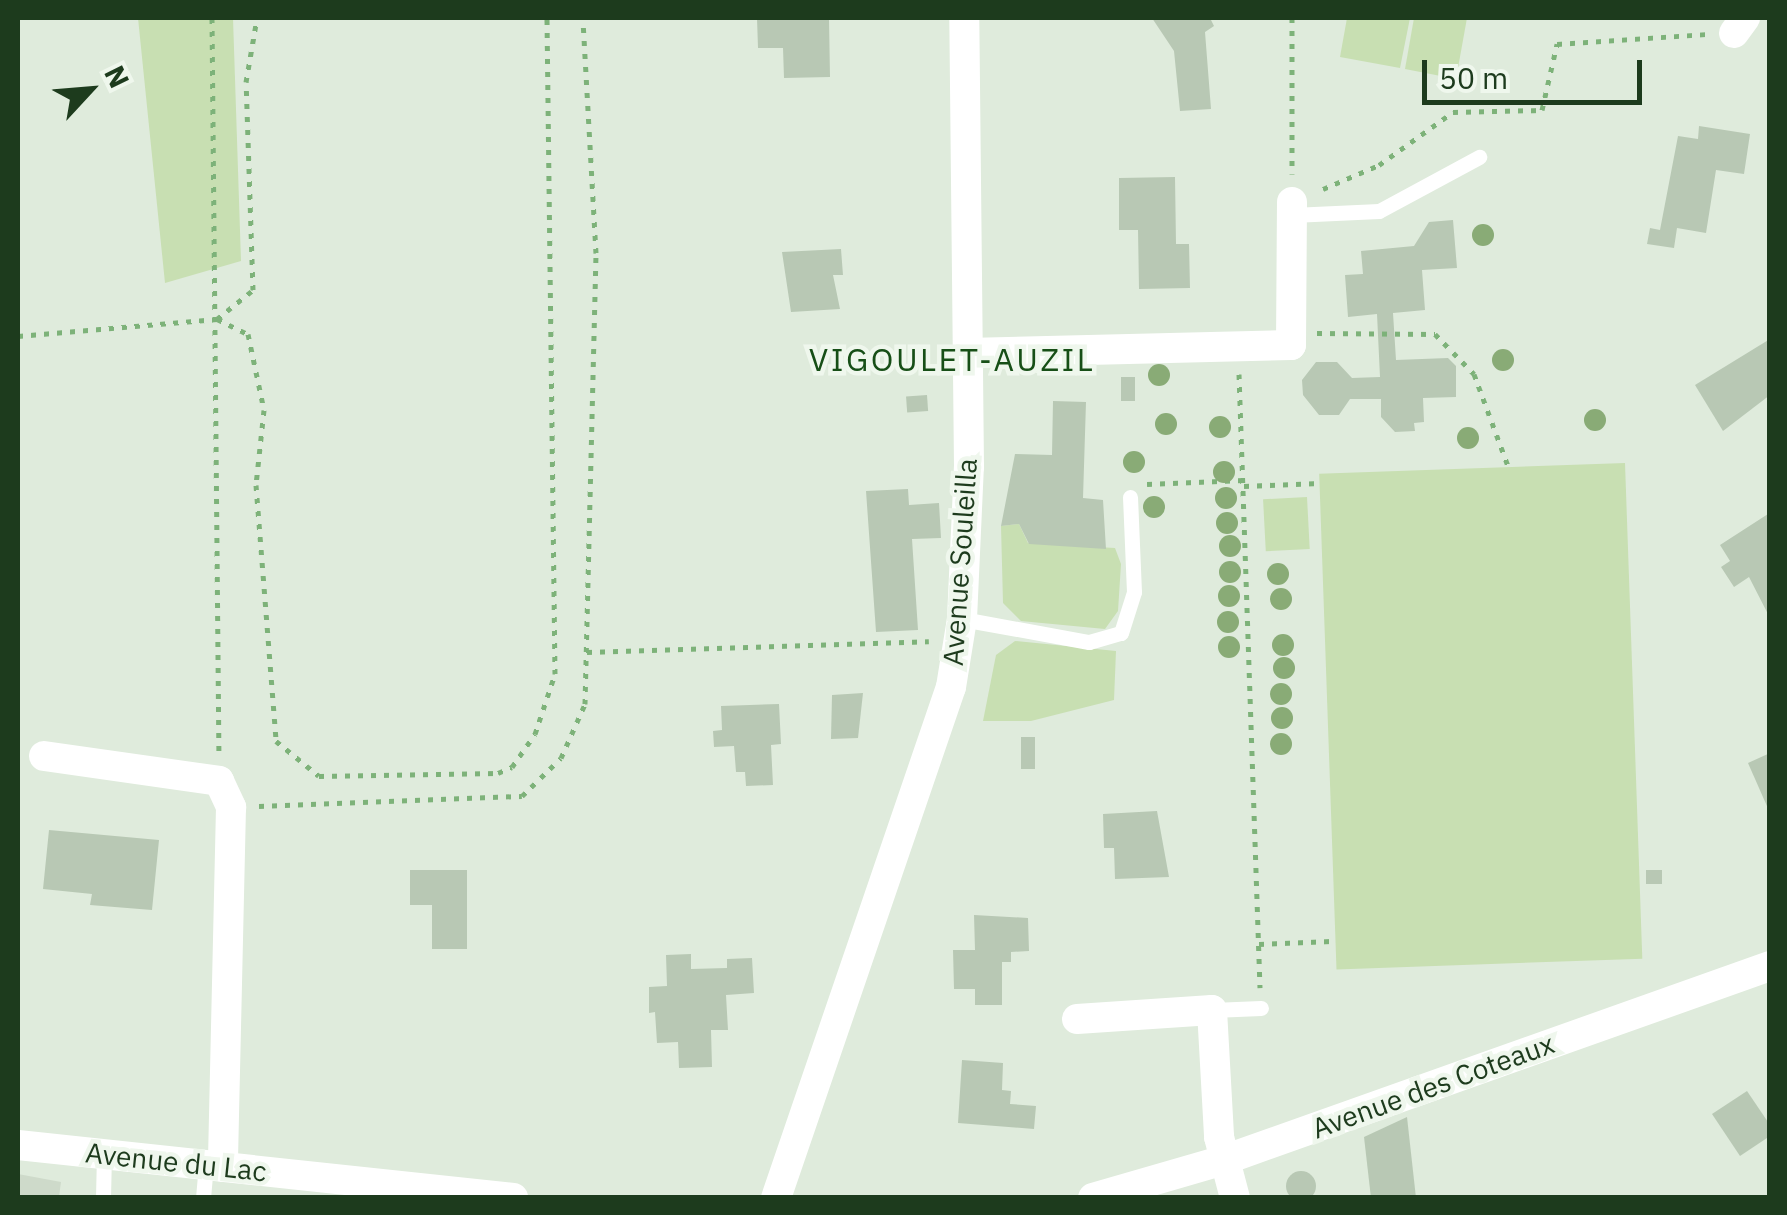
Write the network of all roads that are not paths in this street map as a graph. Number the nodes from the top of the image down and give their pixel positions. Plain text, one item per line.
1 (964, 18) edge
2 (1479, 158) dead end
3 (1292, 209) joint
4 (967, 353) junction
5 (1130, 498) dead end
6 (962, 619) junction
7 (44, 756) dead end
8 (1770, 966) edge
9 (1261, 1008) road end
10 (1212, 1010) junction
11 (1077, 1019) dead end
12 (18, 1146) edge
13 (104, 1154) junction
14 (1224, 1160) junction
15 (215, 1166) junction
16 (319, 1187) edge
17 (374, 1190) edge
18 (103, 1198) edge
19 (203, 1198) edge
20 (513, 1198) edge
21 (776, 1198) edge
22 (1093, 1198) edge
23 (1235, 1198) edge

1 - 4 street, Avenue Souleilla
2 - 3 lane
3 - 4 street
4 - 6 street, Avenue Souleilla
5 - 6 lane
6 - 21 street, Avenue Souleilla
7 - 15 street
8 - 14 street, Avenue des Coteaux
9 - 10 lane
10 - 11 street
10 - 14 street
12 - 13 street, Avenue du Lac
13 - 15 street, Avenue du Lac
13 - 18 lane
14 - 22 street, Avenue des Coteaux
14 - 23 street
15 - 16 street, Avenue du Lac
15 - 19 lane
16 - 17 street, Avenue du Lac
17 - 20 street, Avenue du Lac

